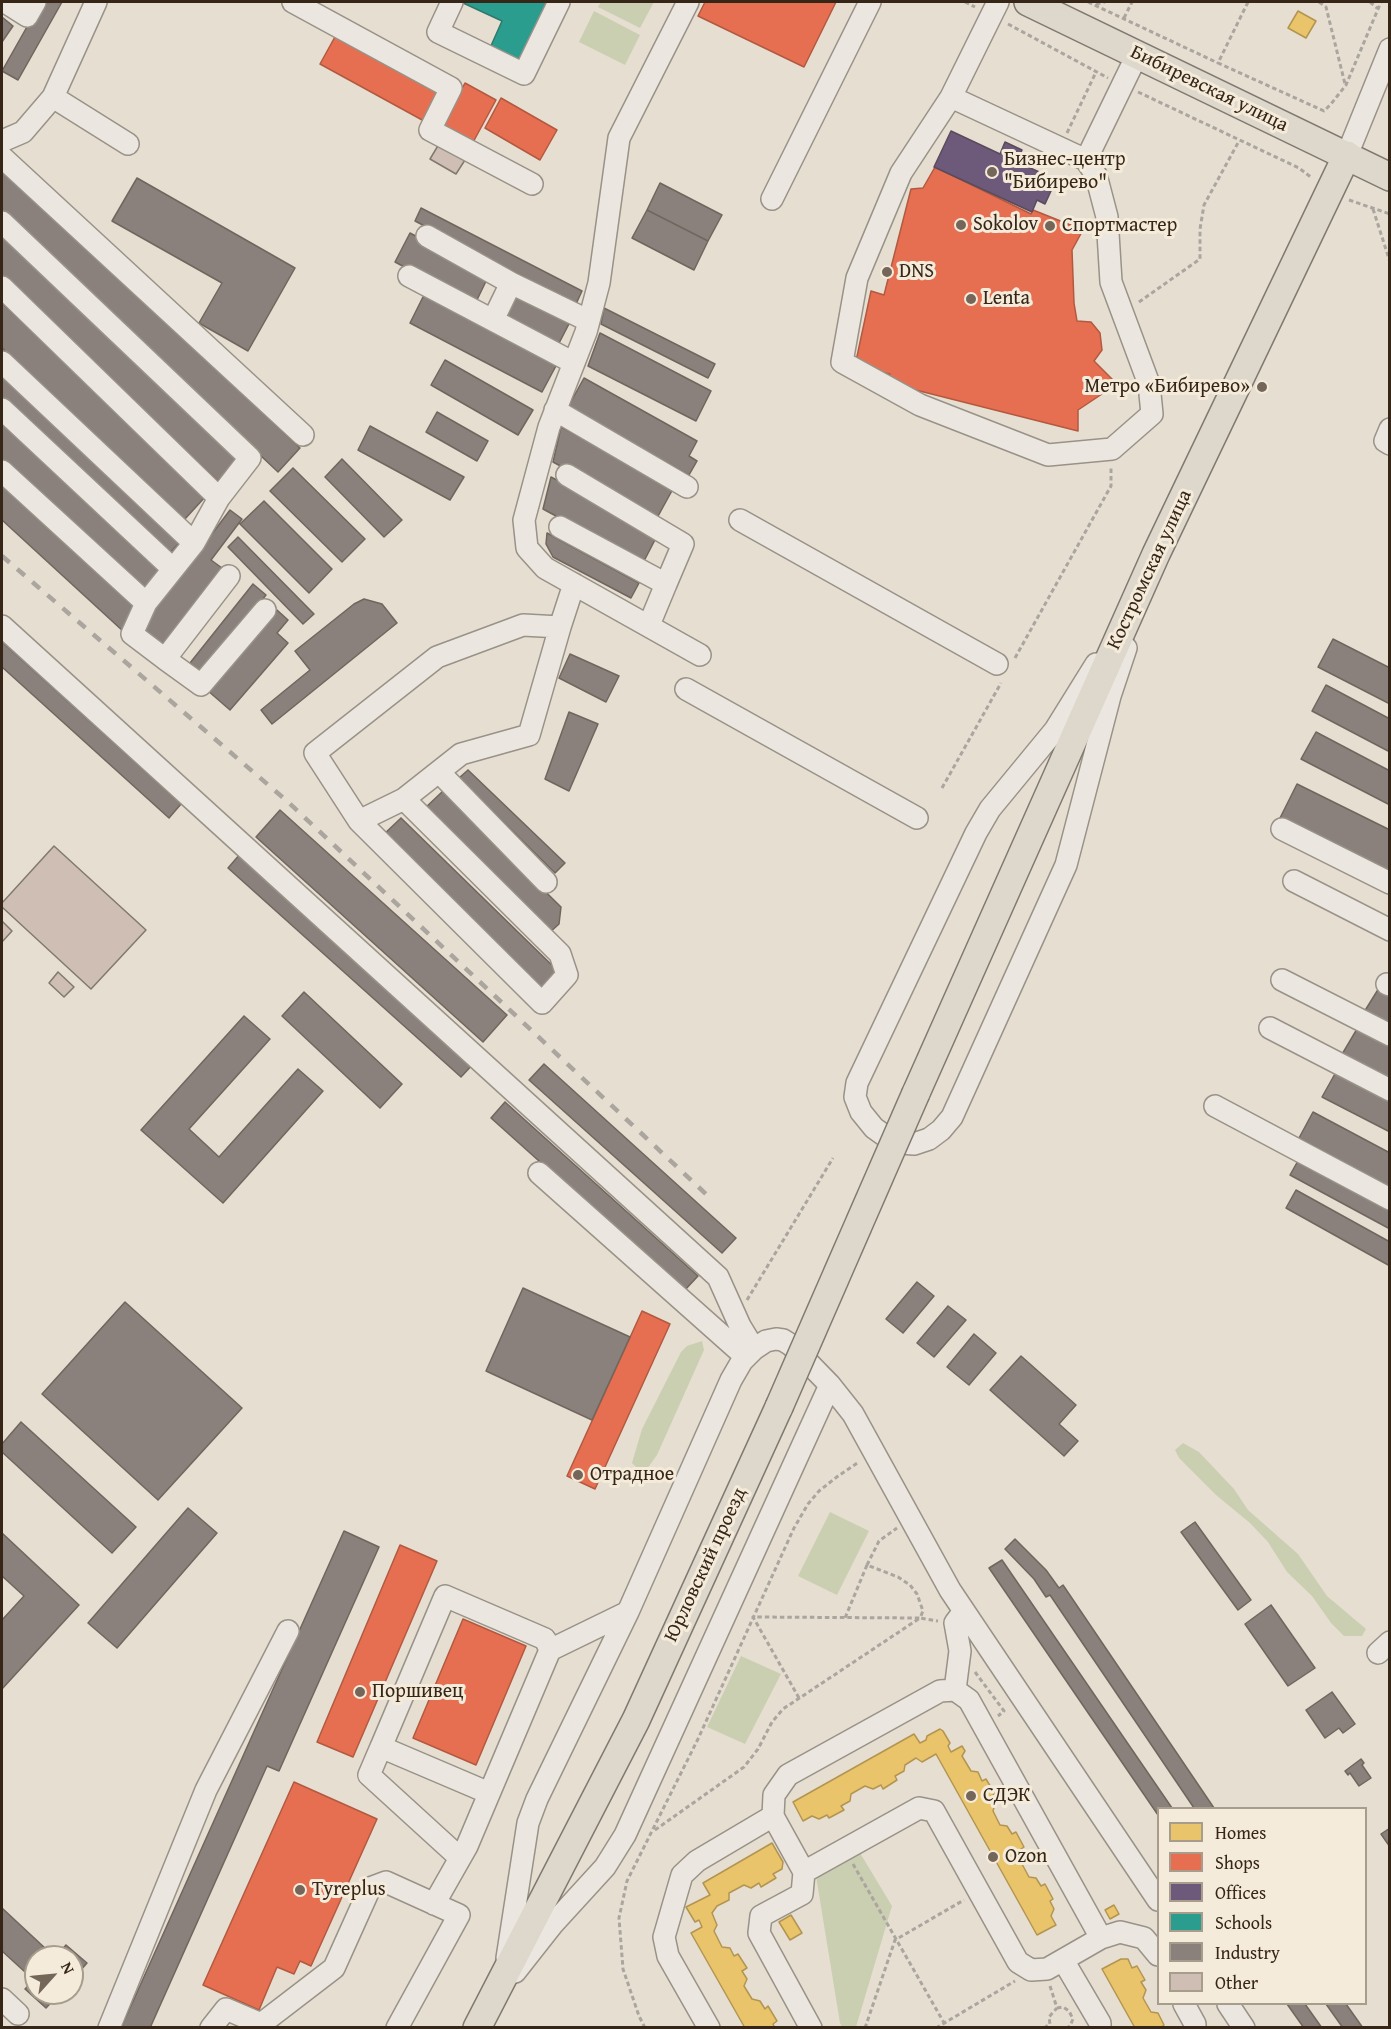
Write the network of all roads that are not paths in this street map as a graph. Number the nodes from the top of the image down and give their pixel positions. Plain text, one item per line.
1 (5, 2) edge
2 (35, 2) edge
3 (96, 2) edge
4 (293, 2) edge
5 (559, 2) edge
6 (688, 2) edge
7 (870, 2) edge
8 (1028, 2) edge
9 (445, 4) edge
10 (994, 8) edge
11 (1389, 49) edge
12 (1137, 55) junction
13 (1385, 75) edge
14 (53, 97) junction
15 (951, 97) junction
16 (2, 141) edge
17 (128, 144) dead end
18 (1347, 155) junction
19 (2, 157) edge
20 (1086, 160) junction
21 (1389, 177) edge
22 (532, 184) dead end
23 (772, 199) dead end
24 (2, 222) edge
25 (427, 236) dead end
26 (409, 276) dead end
27 (511, 283) junction
28 (2, 287) edge
29 (493, 320) junction
30 (589, 321) junction
31 (2, 362) edge
32 (574, 363) junction
33 (2, 409) edge
34 (555, 411) junction
35 (1389, 429) edge
36 (303, 435) dead end
37 (1389, 444) edge
38 (2, 471) edge
39 (567, 475) dead end
40 (687, 487) dead end
41 (219, 498) junction
42 (740, 520) dead end
43 (560, 527) dead end
44 (194, 543) junction
45 (1156, 554) junction
46 (173, 569) junction
47 (229, 576) dead end
48 (574, 584) junction
49 (666, 584) junction
50 (146, 603) junction
51 (1132, 608) junction
52 (265, 610) dead end
53 (649, 625) junction
54 (2, 626) edge
55 (560, 627) junction
56 (700, 655) dead end
57 (165, 659) junction
58 (1005, 667) road end
59 (686, 689) dead end
60 (439, 772) junction
61 (404, 798) junction
62 (917, 818) dead end
63 (359, 820) junction
64 (1282, 829) dead end
65 (1294, 881) dead end
66 (546, 882) dead end
67 (1389, 883) edge
68 (1389, 930) edge
69 (1282, 980) dead end
70 (1270, 1028) dead end
71 (1389, 1035) edge
72 (1389, 1090) edge
73 (916, 1093) joint
74 (1215, 1106) dead end
75 (539, 1173) dead end
76 (1389, 1199) edge
77 (750, 1353) junction
78 (830, 1385) junction
79 (628, 1612) junction
80 (959, 1617) junction
81 (288, 1631) dead end
82 (550, 1650) junction
83 (955, 1690) junction
84 (381, 1748) junction
85 (489, 1793) junction
86 (773, 1816) junction
87 (460, 1858) junction
88 (804, 1872) junction
89 (1157, 1899) edge
90 (434, 1904) junction
91 (1101, 1938) junction
92 (1157, 1954) edge
93 (1046, 1966) junction
94 (496, 1992) junction
95 (2, 1999) edge
96 (1184, 2005) edge
97 (1229, 2005) edge
98 (18, 2014) dead end
99 (109, 2028) edge
100 (210, 2028) edge
101 (397, 2028) edge
102 (477, 2028) edge
103 (709, 2028) edge
104 (811, 2028) edge
105 (1100, 2028) edge
106 (1195, 2028) edge
107 (1244, 2028) edge

1 - 2 street
3 - 14 street
4 - 22 street
5 - 9 street
6 - 30 street
7 - 23 street
8 - 12 main road, Бибиревская улица
10 - 15 street
11 - 13 street, Костромская улица
12 - 18 main road, Бибиревская улица
12 - 20 street
13 - 18 street, Костромская улица
14 - 16 street
14 - 17 street
15 - 20 street
15 - 20 street
18 - 21 main road, Бибиревская улица
18 - 45 main road, Костромская улица
19 - 36 street
24 - 41 street
25 - 27 street
26 - 29 street
27 - 29 street
27 - 30 street
28 - 41 street
29 - 32 street
30 - 32 street
31 - 44 street
32 - 34 street
33 - 46 street
34 - 40 street
34 - 48 street
35 - 37 street
38 - 50 street
39 - 49 street
41 - 44 street
42 - 58 street
43 - 49 street
44 - 46 street
45 - 51 main road, Костромская улица
45 - 51 street
46 - 50 street
47 - 57 street
48 - 53 street
48 - 55 street
49 - 53 street
50 - 57 street
51 - 73 main road, Костромская улица
52 - 57 street
53 - 56 street
54 - 77 street
55 - 60 street
55 - 63 street
59 - 62 street
60 - 61 street
60 - 66 street
61 - 63 street
61 - 63 street
64 - 67 street
65 - 68 street
69 - 71 street
70 - 72 street
73 - 94 main road, Юрловский проезд, bridge
74 - 76 street
75 - 77 street
77 - 78 street
77 - 79 street
78 - 80 street
78 - 94 street
79 - 82 street
79 - 94 street
80 - 83 street
80 - 89 street
81 - 99 street
82 - 84 street
82 - 85 street
83 - 86 street
83 - 91 street
84 - 85 street
84 - 87 street
85 - 87 street
86 - 88 street
86 - 103 street
87 - 90 street
88 - 93 street
88 - 104 street
90 - 100 street
90 - 101 street
91 - 92 street
91 - 93 street
93 - 105 street
94 - 102 main road, Юрловский проезд
95 - 98 street
96 - 106 street
97 - 107 street

